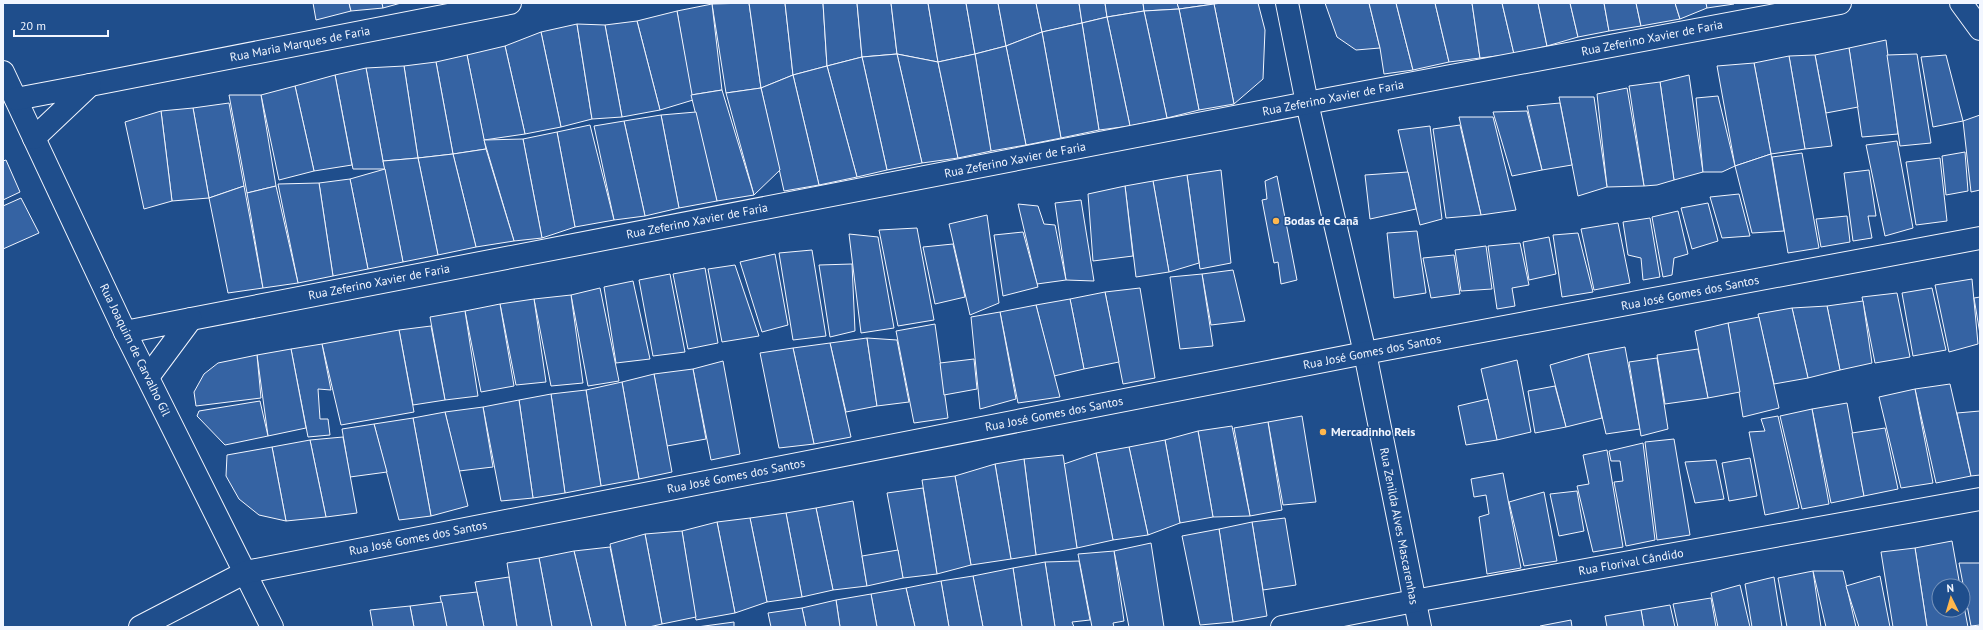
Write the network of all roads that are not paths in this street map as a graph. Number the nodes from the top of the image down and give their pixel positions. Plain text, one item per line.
1 (510, 3) edge
2 (1287, 3) edge
3 (1840, 3) edge
4 (1960, 3) edge
5 (1980, 29) edge
6 (3, 72) edge
7 (90, 85) junction
8 (16, 99) junction
9 (1307, 103) junction
10 (34, 138) junction
11 (1980, 238) edge
12 (191, 319) junction
13 (125, 332) junction
14 (1365, 353) junction
15 (148, 377) junction
16 (1980, 499) edge
17 (246, 572) junction
18 (1414, 601) junction
19 (140, 627) edge
20 (272, 627) edge
21 (1282, 627) edge
22 (1420, 627) edge

1 - 7 street, Rua Maria Marques de Faria
2 - 9 street, Rua Zenilda Alves Mascarenhas
3 - 9 street, Rua Zeferino Xavier de Faria
4 - 5 street
6 - 8 street, Rua Joaquim de Carvalho Gil
7 - 8 street, Rua Maria Marques de Faria
7 - 10 street
8 - 10 street, Rua Joaquim de Carvalho Gil
9 - 12 street, Rua Zeferino Xavier de Faria
9 - 14 street, Rua Zenilda Alves Mascarenhas
10 - 13 street, Rua Joaquim de Carvalho Gil
11 - 14 street, Rua José Gomes dos Santos
12 - 13 street, Rua Zeferino Xavier de Faria
12 - 15 street
13 - 15 street, Rua Joaquim de Carvalho Gil
14 - 17 street, Rua José Gomes dos Santos
14 - 18 street, Rua Zenilda Alves Mascarenhas
15 - 17 street, Rua Joaquim de Carvalho Gil
16 - 18 street, Rua Florival Cândido
17 - 19 street, Rua José Gomes dos Santos
17 - 20 street, Rua Joaquim de Carvalho Gil
18 - 21 street, Rua Florival Cândido
18 - 22 street, Rua Zenilda Alves Mascarenhas

